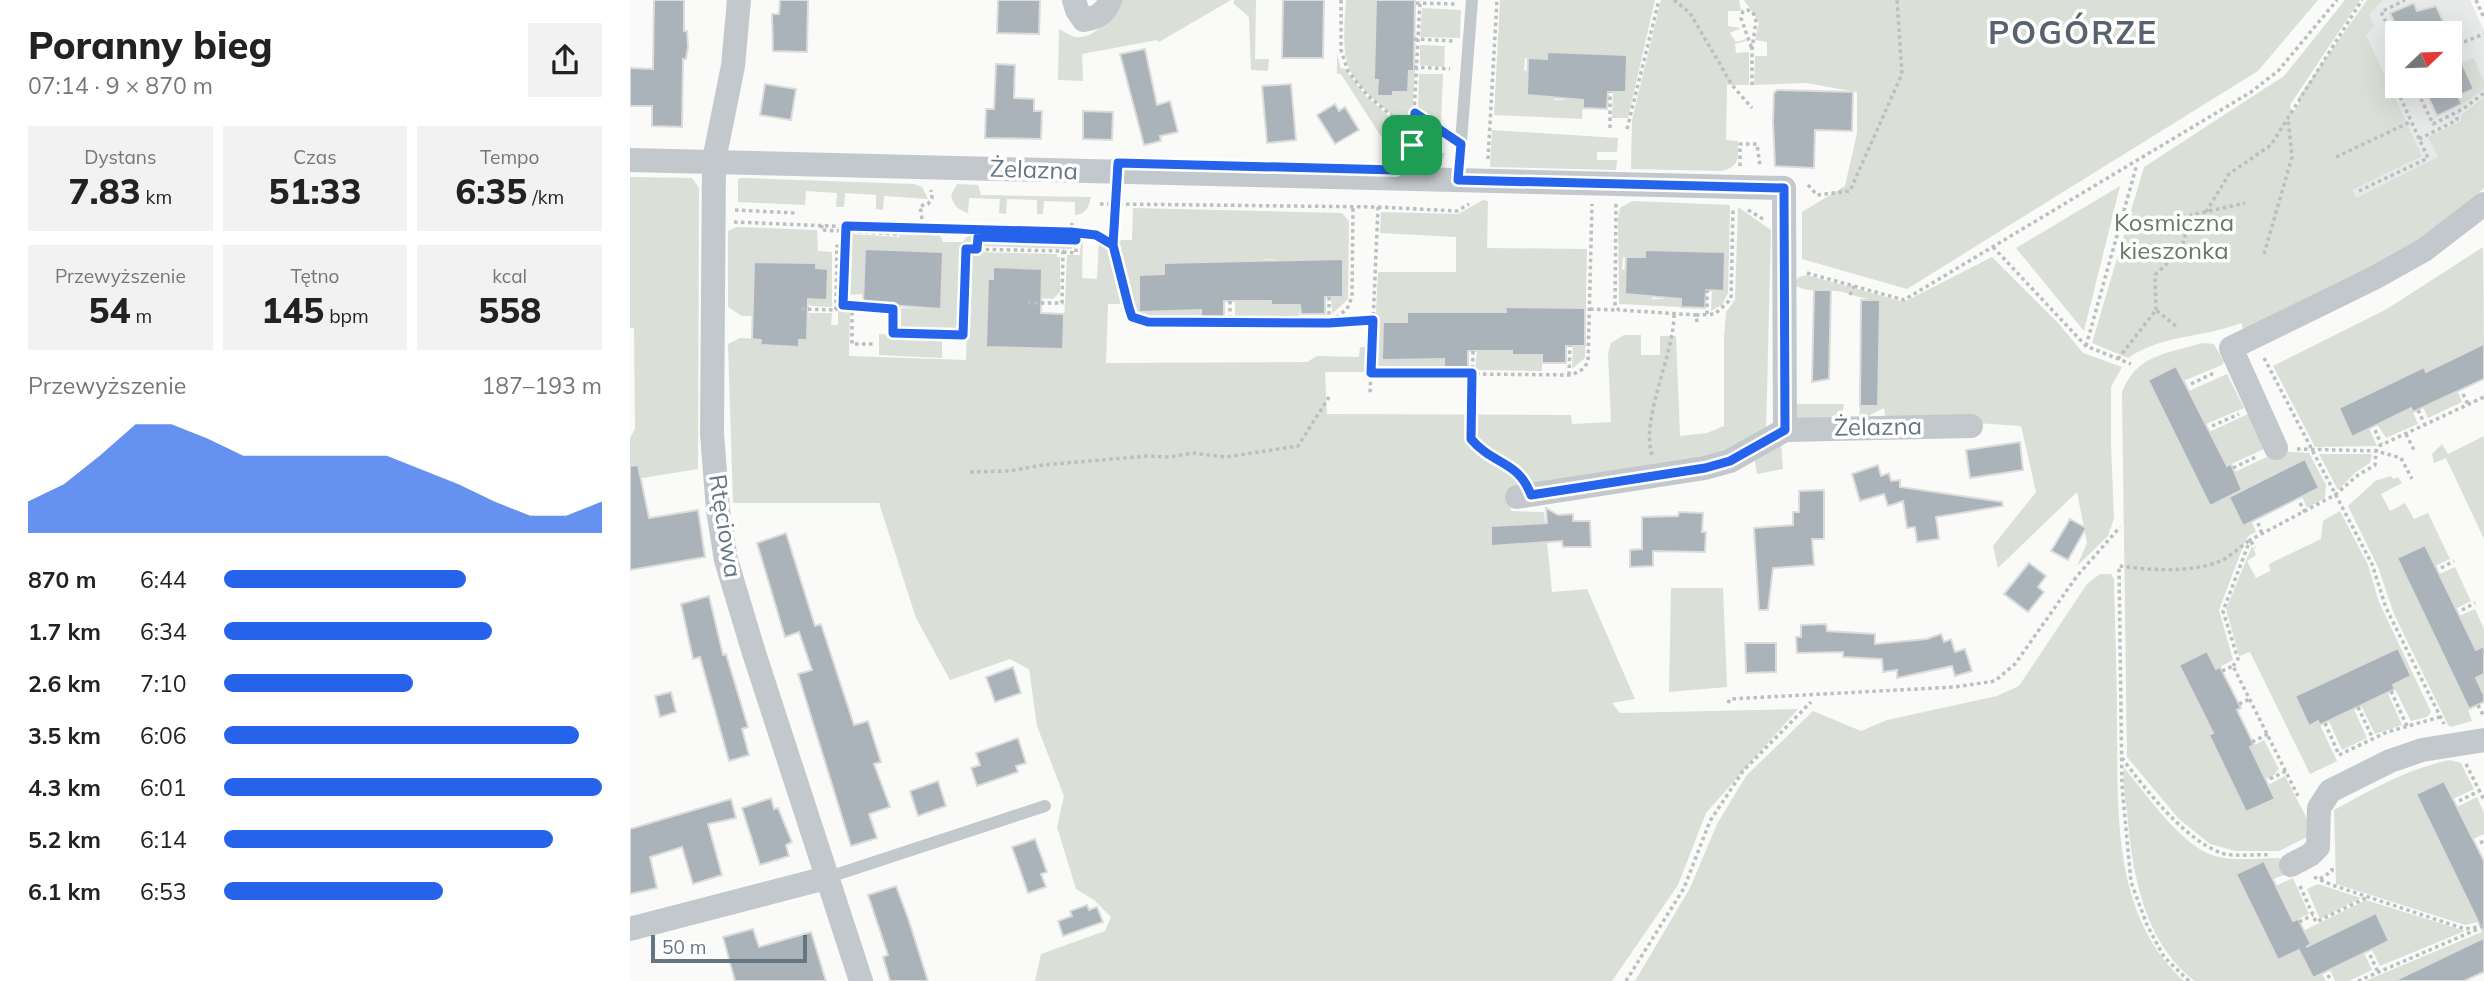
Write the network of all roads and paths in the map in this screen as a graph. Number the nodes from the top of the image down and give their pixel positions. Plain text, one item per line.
1 (738, 0) edge
2 (1074, 0) edge
3 (1110, 0) edge
4 (1342, 0) edge
5 (1497, 0) edge
6 (1659, 0) edge
7 (1674, 0) edge
8 (1897, 0) edge
9 (2337, 0) edge
10 (2362, 0) edge
11 (2405, 0) edge
12 (2476, 0) edge
13 (1418, 2) edge
14 (1472, 3) edge
15 (2484, 18) edge
16 (2385, 21) edge
17 (2484, 34) edge
18 (1416, 40) junction
19 (1469, 41) junction
20 (2462, 43) edge
21 (1752, 49) junction
22 (1415, 67) junction
23 (1467, 69) junction
24 (1752, 85) dead end
25 (1610, 92) dead end
26 (2484, 93) edge
27 (2400, 98) edge
28 (2421, 98) edge
29 (1752, 108) dead end
30 (1415, 113) junction
31 (2457, 113) junction
32 (2288, 116) junction
33 (2411, 122) junction
34 (1610, 128) dead end
35 (1627, 129) dead end
36 (1413, 133) junction
37 (2419, 139) junction
38 (1461, 144) junction
39 (2336, 157) dead end
40 (630, 160) edge
41 (714, 160) junction
42 (1401, 162) dead end
43 (2138, 162) junction
44 (1487, 171) dead end
45 (1118, 173) junction
46 (1458, 180) junction
47 (1808, 185) dead end
48 (925, 186) dead end
49 (2359, 191) dead end
50 (1592, 198) dead end
51 (1617, 198) dead end
52 (1733, 201) dead end
53 (1100, 204) dead end
54 (1115, 204) junction
55 (2245, 204) dead end
56 (2484, 204) edge
57 (1353, 207) junction
58 (732, 210) dead end
59 (2206, 212) junction
60 (795, 213) dead end
61 (922, 219) dead end
62 (738, 222) dead end
63 (1072, 223) dead end
64 (845, 229) junction
65 (1071, 232) junction
66 (1076, 240) junction
67 (1113, 245) junction
68 (845, 247) junction
69 (1993, 247) junction
70 (977, 249) junction
71 (1063, 251) junction
72 (2264, 254) dead end
73 (1784, 267) junction
74 (1854, 286) junction
75 (1707, 290) dead end
76 (1850, 295) dead end
77 (1329, 297) dead end
78 (894, 301) dead end
79 (1230, 302) dead end
80 (1028, 303) dead end
81 (852, 306) junction
82 (801, 309) dead end
83 (893, 309) junction
84 (1590, 309) junction
85 (1619, 310) junction
86 (2156, 310) junction
87 (1674, 313) junction
88 (1696, 314) junction
89 (1707, 314) junction
90 (1373, 320) junction
91 (1697, 322) dead end
92 (1230, 323) junction
93 (1329, 323) junction
94 (2178, 327) dead end
95 (2253, 337) junction
96 (873, 344) dead end
97 (2086, 345) junction
98 (1570, 346) dead end
99 (1473, 351) dead end
100 (2118, 359) junction
101 (2131, 364) dead end
102 (2228, 367) dead end
103 (1371, 373) junction
104 (1472, 373) junction
105 (1569, 375) junction
106 (2191, 384) dead end
107 (1370, 393) dead end
108 (1331, 394) dead end
109 (2463, 394) dead end
110 (2484, 397) edge
111 (2469, 404) junction
112 (2248, 410) dead end
113 (2418, 410) dead end
114 (2425, 425) junction
115 (1971, 426) dead end
116 (2212, 426) dead end
117 (1785, 430) junction
118 (2375, 430) dead end
119 (2406, 434) junction
120 (2382, 445) junction
121 (2276, 448) joint
122 (2312, 450) junction
123 (2414, 450) dead end
124 (2376, 451) junction
125 (970, 472) dead end
126 (1659, 476) junction
127 (2412, 479) dead end
128 (2335, 495) junction
129 (1524, 496) joint
130 (2300, 502) dead end
131 (2305, 512) junction
132 (2258, 523) dead end
133 (2120, 527) dead end
134 (2262, 534) junction
135 (2250, 540) junction
136 (2255, 548) dead end
137 (2454, 561) dead end
138 (2441, 568) dead end
139 (2475, 603) dead end
140 (2462, 610) dead end
141 (2233, 666) junction
142 (2222, 671) dead end
143 (2391, 691) dead end
144 (2250, 699) junction
145 (1811, 702) dead end
146 (1728, 703) dead end
147 (2239, 704) dead end
148 (2478, 705) dead end
149 (2358, 707) dead end
150 (2440, 717) junction
151 (2484, 718) edge
152 (2325, 723) dead end
153 (2407, 726) junction
154 (2267, 734) junction
155 (2373, 739) junction
156 (2252, 741) dead end
157 (2474, 748) edge
158 (2121, 757) junction
159 (2286, 771) junction
160 (2270, 779) dead end
161 (2479, 791) junction
162 (2484, 800) edge
163 (2459, 801) dead end
164 (2302, 803) dead end
165 (1045, 806) dead end
166 (2291, 865) junction
167 (826, 878) junction
168 (2368, 897) junction
169 (2313, 915) junction
170 (2299, 922) dead end
171 (2484, 926) edge
172 (630, 929) edge
173 (2370, 955) dead end
174 (2378, 972) junction
175 (2329, 975) dead end
176 (861, 981) edge
177 (1626, 981) edge
178 (2189, 981) edge
179 (2332, 981) edge
180 (2358, 981) edge

1 - 41 street, Rtęciowa
2 - 3 street
4 - 36 path
5 - 44 path
6 - 35 path
7 - 29 path
8 - 47 path
9 - 43 path
10 - 32 path
11 - 16 path
12 - 15 path
13 - 14 path
13 - 18 path
14 - 19 lane
17 - 20 path
18 - 19 path
18 - 22 path
19 - 23 lane
21 - 21 path
21 - 24 path
22 - 23 path
22 - 30 path
23 - 38 lane
25 - 34 path
26 - 31 path
27 - 33 path
28 - 31 path
30 - 36 path
30 - 38 path
31 - 37 path
32 - 59 path
32 - 72 path
33 - 37 path
33 - 39 path
36 - 42 path
37 - 49 path
38 - 46 lane
40 - 41 street, Żelazna
41 - 45 street, Żelazna
41 - 167 street, Rtęciowa
43 - 69 path
43 - 97 path
45 - 46 street, Żelazna
45 - 54 path
46 - 73 street, Żelazna
48 - 61 path
50 - 84 path
51 - 85 path
52 - 89 path
53 - 54 path
54 - 57 path
54 - 67 path
55 - 59 path
56 - 95 street
57 - 90 path
57 - 93 path
58 - 60 path
59 - 86 path
62 - 64 path
63 - 65 path
64 - 65 path
64 - 68 path
65 - 66 path
65 - 67 path
66 - 70 path
66 - 71 path
67 - 92 path
68 - 81 path
68 - 82 path
69 - 74 path
69 - 97 path
70 - 71 path
70 - 83 path
71 - 80 path
73 - 74 path
73 - 117 street, Żelazna
74 - 76 path
75 - 89 path
77 - 93 path
78 - 83 path
79 - 92 path
81 - 83 path
81 - 96 path
84 - 85 path
84 - 105 path
85 - 87 path
86 - 94 path
86 - 100 path
87 - 88 path
87 - 126 path
88 - 89 path
88 - 91 path
90 - 93 path
90 - 103 path
92 - 93 path
95 - 121 street
95 - 122 path
97 - 100 path
98 - 105 path
99 - 104 path
100 - 101 path
102 - 106 path
103 - 104 path
103 - 107 path
104 - 105 path
104 - 129 path
108 - 125 path
109 - 111 path
110 - 111 path
111 - 114 path
112 - 116 path
113 - 114 path
114 - 119 path
115 - 117 street, Żelazna
117 - 126 street, Żelazna
118 - 120 path
119 - 120 path
119 - 123 path
120 - 124 path
121 - 122 path
122 - 124 path
122 - 128 path
124 - 127 path
124 - 128 path
126 - 129 street, Żelazna
128 - 131 path
128 - 150 path
130 - 131 path
131 - 134 path
132 - 134 path
133 - 146 path
134 - 135 path
135 - 136 path
135 - 141 path
135 - 158 path
137 - 138 path
139 - 140 path
141 - 142 path
141 - 144 path
143 - 153 path
144 - 147 path
144 - 154 path
145 - 177 path
148 - 151 path
149 - 155 path
150 - 153 path
150 - 157 path
152 - 155 path
153 - 155 path
154 - 156 path
154 - 159 path
157 - 161 path
157 - 166 street
158 - 166 path
158 - 178 path
159 - 160 path
159 - 164 path
161 - 162 path
161 - 163 path
165 - 167 lane
166 - 168 path
166 - 169 path
167 - 172 street
167 - 176 street, Rtęciowa
168 - 169 path
168 - 171 path
169 - 170 path
171 - 174 path
173 - 174 path
174 - 180 path
175 - 179 path

